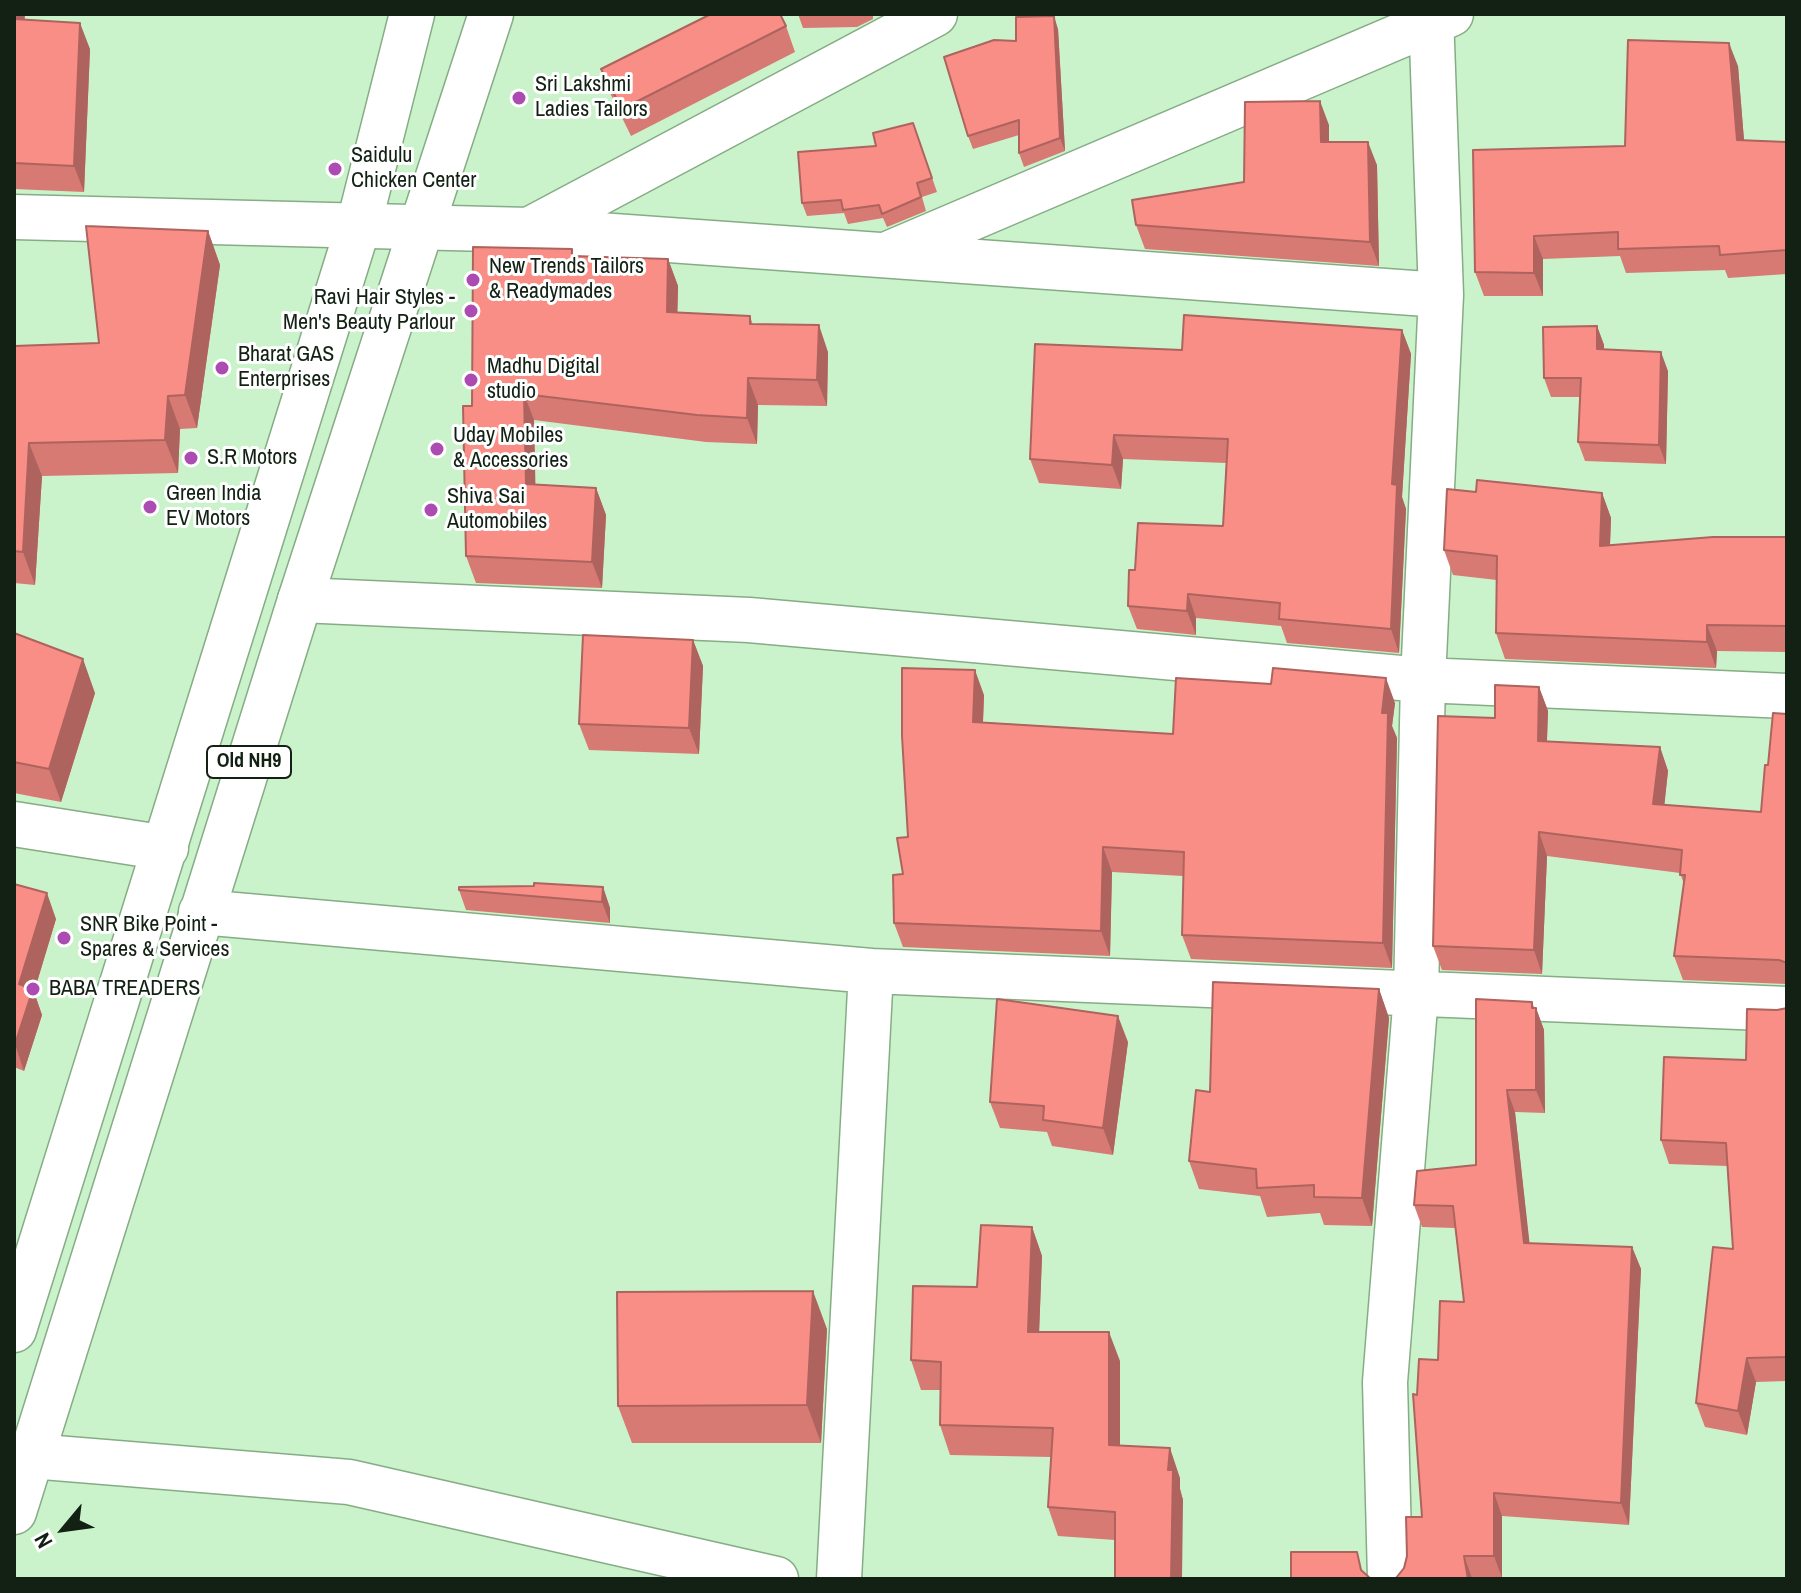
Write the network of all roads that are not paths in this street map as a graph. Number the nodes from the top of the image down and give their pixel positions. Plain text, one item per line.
1 (412, 14) edge
2 (491, 14) edge
3 (935, 14) edge
4 (1438, 16) edge
5 (14, 217) edge
6 (359, 224) junction
7 (419, 228) junction
8 (529, 230) junction
9 (884, 255) junction
10 (1441, 295) junction
11 (300, 600) junction
12 (1423, 680) junction
13 (1787, 696) edge
14 (14, 824) edge
15 (166, 848) junction
16 (201, 912) junction
17 (871, 971) junction
18 (1416, 994) junction
19 (1787, 1009) edge
20 (14, 1330) edge
21 (31, 1456) junction
22 (14, 1512) edge
23 (776, 1579) edge
24 (839, 1579) edge
25 (1390, 1579) edge

1 - 6 street, Old NH9
2 - 7 street, Old NH9
3 - 8 street
4 - 9 street
4 - 10 street
5 - 6 street
6 - 7 street
6 - 15 street, Old NH9
7 - 8 street
7 - 11 street, Old NH9
8 - 9 street
9 - 10 street
10 - 12 street
11 - 12 street
11 - 16 street, Old NH9
12 - 13 street
12 - 18 street
14 - 15 street
15 - 20 street, Old NH9
16 - 17 street
16 - 21 street, Old NH9
17 - 18 street
17 - 24 street
18 - 19 street
18 - 25 street
21 - 22 street, Old NH9
21 - 23 street

